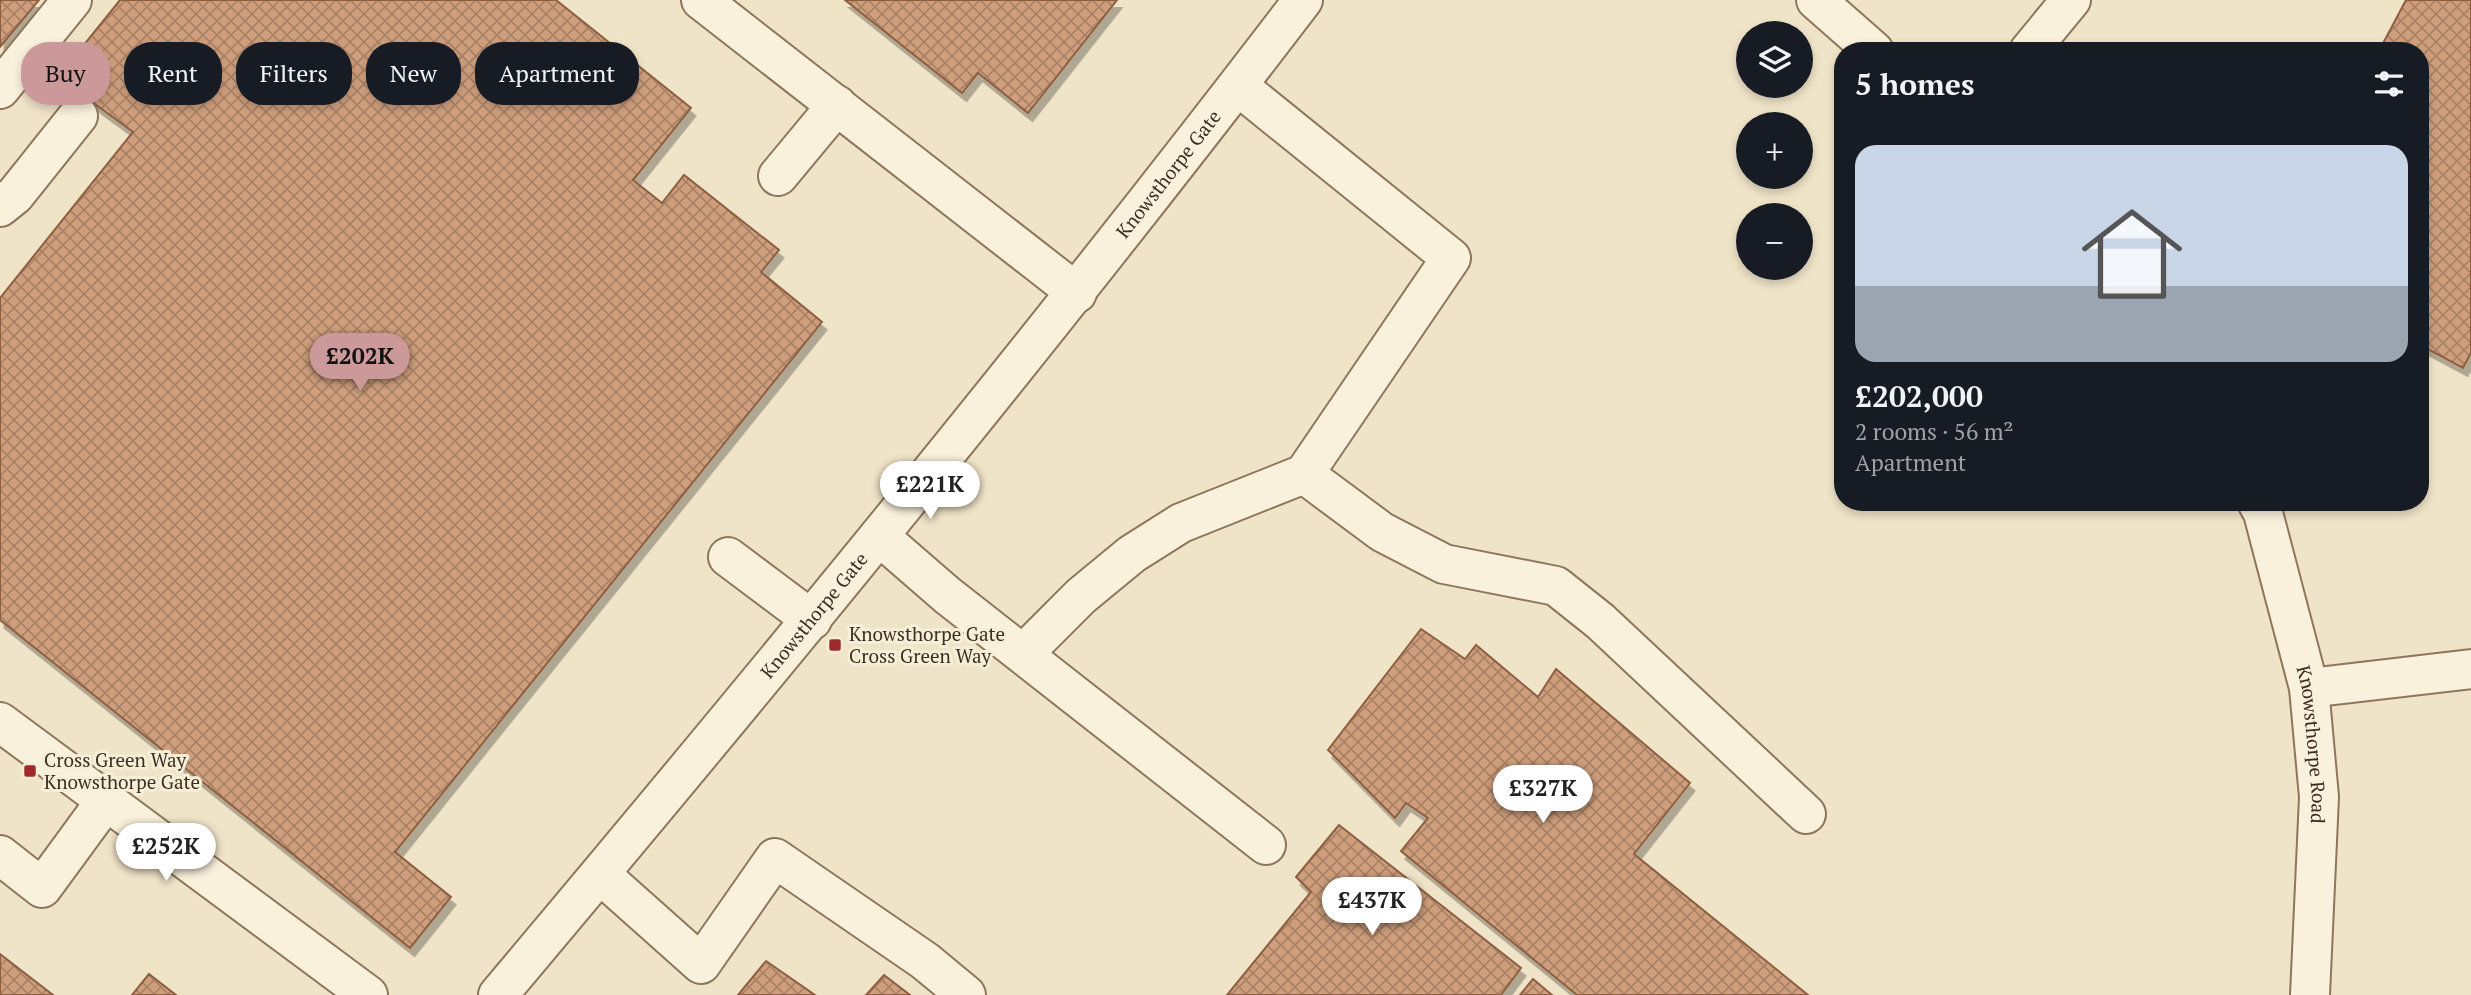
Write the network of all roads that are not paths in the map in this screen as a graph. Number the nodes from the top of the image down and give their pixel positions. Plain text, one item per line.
1 (72, 0) edge
2 (701, 0) edge
3 (1303, 0) edge
4 (1816, 0) edge
5 (2071, 0) edge
6 (1864, 42) edge
7 (2036, 42) edge
8 (1238, 86) junction
9 (0, 89) edge
10 (837, 105) junction
11 (78, 116) dead end
12 (778, 176) dead end
13 (0, 207) edge
14 (1077, 293) junction
15 (1304, 474) junction
16 (2262, 511) edge
17 (879, 536) junction
18 (728, 557) dead end
19 (812, 620) junction
20 (1023, 654) junction
21 (2471, 669) edge
22 (2309, 688) junction
23 (0, 722) edge
24 (105, 802) junction
25 (1805, 814) dead end
26 (1266, 845) dead end
27 (0, 855) edge
28 (600, 874) junction
29 (368, 995) edge
30 (498, 995) edge
31 (966, 995) edge
32 (2310, 995) edge

1 - 9 street
2 - 10 street
3 - 8 street, Knowsthorpe Gate
4 - 6 street
5 - 7 street
8 - 14 street, Knowsthorpe Gate
8 - 15 street
10 - 12 street
10 - 14 street
11 - 13 street
14 - 17 street, Knowsthorpe Gate
15 - 20 street
15 - 25 street
16 - 22 street, Knowsthorpe Road
17 - 19 street, Knowsthorpe Gate
17 - 20 street
18 - 19 street
19 - 28 street, Knowsthorpe Gate
20 - 26 street
21 - 22 street
22 - 32 street, Knowsthorpe Road
23 - 24 street
24 - 27 street
24 - 29 street
28 - 30 street, Knowsthorpe Gate
28 - 31 street

